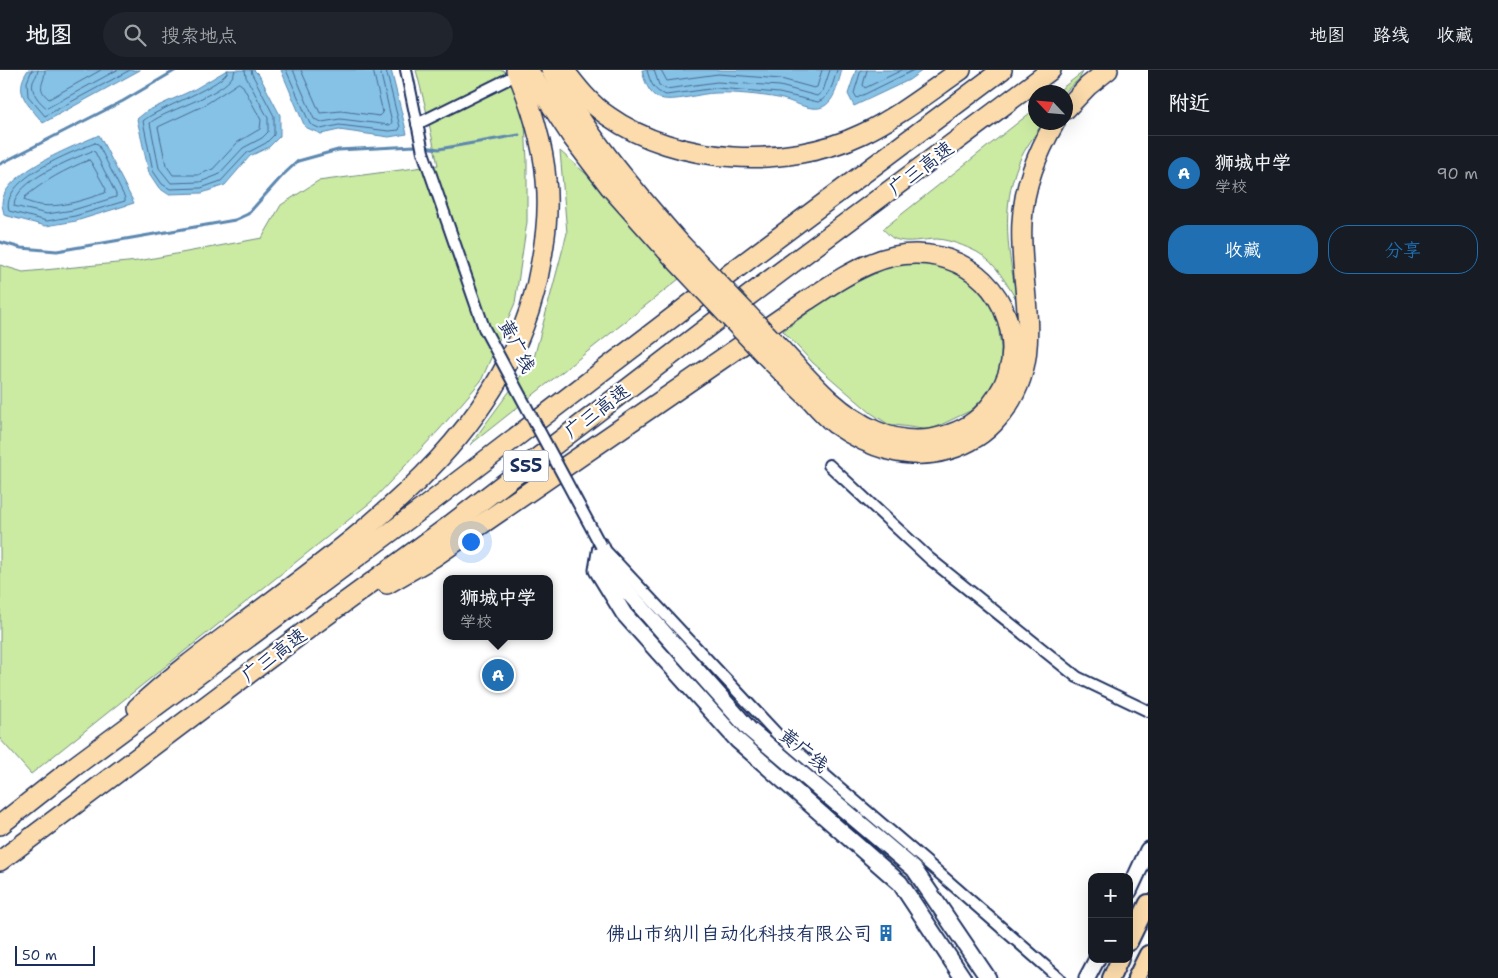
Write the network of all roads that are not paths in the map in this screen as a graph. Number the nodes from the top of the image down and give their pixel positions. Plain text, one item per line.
1 (406, 70) edge
2 (551, 70) edge
3 (564, 70) edge
4 (961, 70) edge
5 (1002, 70) edge
6 (1051, 70) edge
7 (1108, 70) edge
8 (519, 72) edge
9 (1073, 102) edge
10 (417, 124) junction
11 (1051, 130) edge
12 (673, 247) junction
13 (771, 350) junction
14 (829, 465) dead end
15 (601, 546) junction
16 (312, 626) junction
17 (1148, 711) edge
18 (75, 766) junction
19 (0, 825) edge
20 (1148, 850) edge
21 (0, 861) edge
22 (1133, 882) edge
23 (1148, 903) edge
24 (1133, 934) edge
25 (1148, 954) edge
26 (1095, 963) edge
27 (1118, 963) edge
28 (963, 978) edge
29 (988, 978) edge
30 (1059, 978) edge
31 (1086, 978) edge
32 (1111, 978) edge
33 (1136, 978) edge

1 - 10 street, 黄广线
2 - 12 highway
3 - 4 highway
5 - 18 highway, 广三高速 / S55
6 - 16 highway, 广三高速 / S55
7 - 9 highway
8 - 10 street
8 - 12 highway
8 - 18 highway
10 - 15 street, 黄广线, bridge
11 - 13 highway
12 - 13 highway, bridge
13 - 16 highway
14 - 17 street
15 - 28 street, 黄广线
15 - 29 street, 黄广线
15 - 30 street
16 - 21 highway, 广三高速 / S55
18 - 19 highway, 广三高速 / S55
20 - 22 street
23 - 24 main road
25 - 33 main road
26 - 31 street
27 - 32 main road

